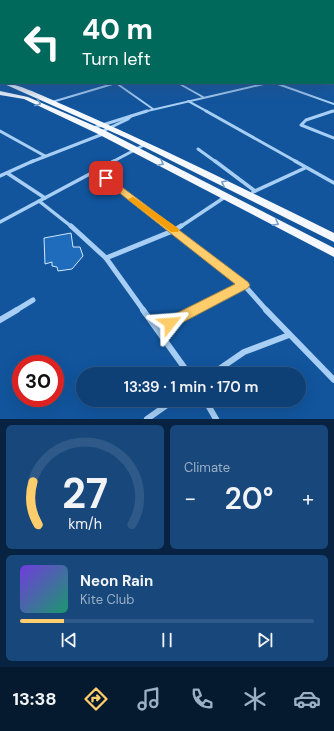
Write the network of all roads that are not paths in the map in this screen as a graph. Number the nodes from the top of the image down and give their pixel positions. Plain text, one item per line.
1 (7, 84) edge
2 (113, 84) edge
3 (117, 84) edge
4 (180, 84) edge
5 (263, 84) edge
6 (278, 84) edge
7 (1, 93) edge
8 (204, 97) junction
9 (188, 101) junction
10 (52, 102) junction
11 (334, 104) edge
12 (153, 109) junction
13 (334, 111) edge
14 (131, 116) junction
15 (102, 129) junction
16 (0, 131) edge
17 (334, 138) edge
18 (144, 145) junction
19 (198, 149) dead end
20 (134, 150) junction
21 (45, 156) junction
22 (305, 168) junction
23 (96, 170) junction
24 (7, 173) junction
25 (0, 176) edge
26 (334, 184) edge
27 (251, 193) junction
28 (225, 196) junction
29 (45, 198) junction
30 (39, 201) junction
31 (0, 222) edge
32 (175, 230) junction
33 (334, 238) edge
34 (332, 250) edge
35 (106, 258) junction
36 (244, 285) junction
37 (33, 300) dead end
38 (0, 320) edge
39 (158, 330) junction
40 (289, 335) junction
41 (184, 367) edge
42 (222, 367) edge
43 (334, 380) edge
44 (164, 407) edge
45 (209, 407) edge
46 (147, 419) edge
47 (216, 419) edge

1 - 10 main road
2 - 10 street
3 - 12 street
4 - 8 street
5 - 8 street
6 - 11 street
7 -> 15 main road
8 - 9 street
9 - 12 street
9 - 22 street
10 - 15 main road
12 - 14 street
13 - 17 street
14 - 15 street
14 - 15 street
15 - 18 main road
15 - 20 main road
15 - 21 street
16 - 21 street
18 - 20 street
27 -> 18 main road
19 - 27 street
20 - 23 street
20 -> 28 main road
21 - 24 street
22 - 26 street
22 - 27 street
23 - 29 street
23 - 32 street
24 - 25 street
24 - 29 street
27 - 33 main road
28 - 32 street
28 -> 34 main road
29 - 30 street
30 - 31 street
30 - 35 street
32 - 35 street
32 - 36 street
35 - 39 street
36 - 39 street
36 - 40 street
37 - 38 street
39 - 41 street
40 - 42 street
40 - 43 street
44 - 46 street
45 - 47 street

